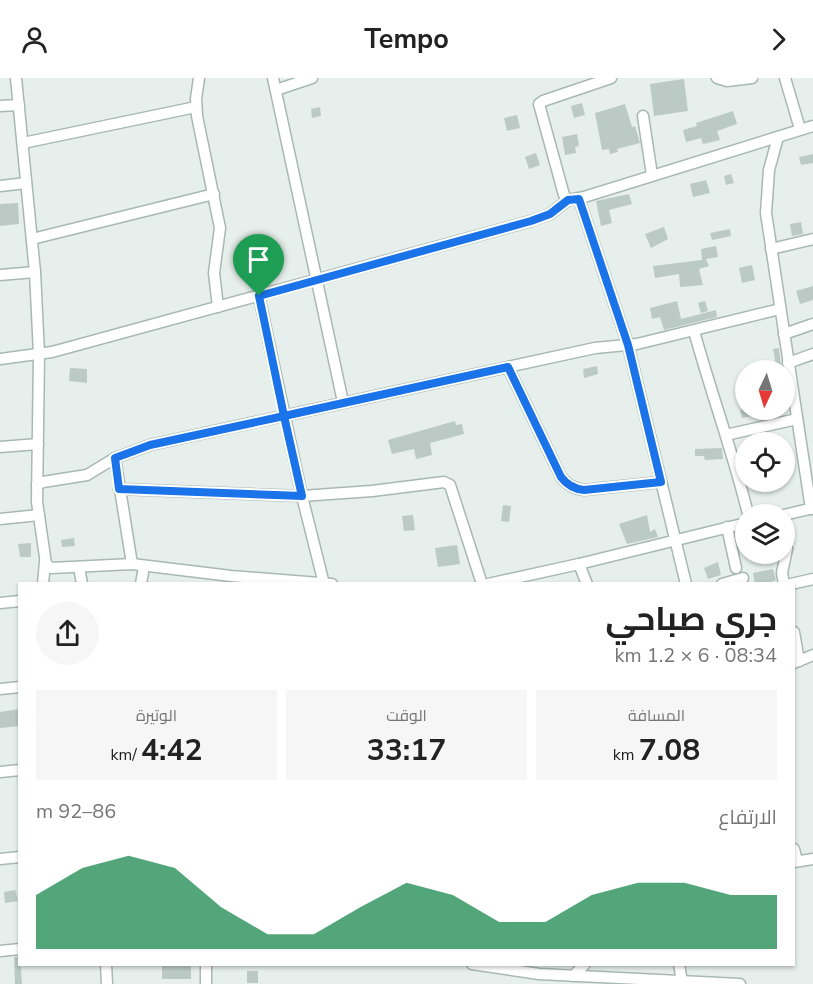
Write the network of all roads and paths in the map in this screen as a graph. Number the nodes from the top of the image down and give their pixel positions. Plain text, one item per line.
1 (16, 78) edge
2 (199, 78) edge
3 (273, 78) edge
4 (312, 78) edge
5 (611, 78) edge
6 (717, 78) edge
7 (752, 78) edge
8 (786, 78) edge
9 (276, 90) junction
10 (19, 105) junction
11 (0, 106) edge
12 (196, 107) junction
13 (643, 116) dead end
14 (813, 126) edge
15 (800, 129) junction
16 (778, 137) junction
17 (23, 143) junction
18 (652, 175) junction
19 (26, 183) junction
20 (0, 186) edge
21 (214, 194) junction
22 (573, 199) junction
23 (32, 239) junction
24 (813, 239) edge
25 (771, 249) junction
26 (35, 272) junction
27 (0, 275) edge
28 (317, 280) junction
29 (259, 296) junction
30 (218, 307) junction
31 (780, 309) junction
32 (813, 324) edge
33 (694, 332) junction
34 (784, 334) junction
35 (628, 345) junction
36 (39, 354) junction
37 (813, 354) edge
38 (0, 359) edge
39 (788, 360) edge
40 (795, 361) edge
41 (508, 367) junction
42 (343, 402) junction
43 (795, 405) edge
44 (284, 416) junction
45 (797, 419) junction
46 (726, 435) junction
47 (38, 444) junction
48 (0, 447) edge
49 (115, 458) junction
50 (661, 482) junction
51 (37, 485) junction
52 (119, 489) junction
53 (302, 496) junction
54 (746, 504) edge
55 (812, 509) edge
56 (795, 513) edge
57 (39, 515) junction
58 (0, 519) edge
59 (735, 525) edge
60 (727, 527) junction
61 (675, 541) junction
62 (45, 561) junction
63 (132, 564) junction
64 (579, 564) junction
65 (784, 564) edge
66 (144, 566) junction
67 (80, 567) junction
68 (813, 579) edge
69 (231, 580) edge
70 (520, 580) edge
71 (43, 582) edge
72 (82, 582) edge
73 (141, 582) edge
74 (295, 582) edge
75 (327, 582) edge
76 (481, 582) edge
77 (504, 582) edge
78 (586, 582) edge
79 (685, 582) edge
80 (725, 582) edge
81 (784, 582) edge
82 (795, 583) edge
83 (18, 601) edge
84 (0, 603) edge
85 (813, 654) edge
86 (796, 662) edge
87 (18, 687) edge
88 (0, 689) edge
89 (18, 770) edge
90 (0, 772) edge
91 (18, 857) edge
92 (0, 859) edge
93 (813, 859) edge
94 (795, 862) edge
95 (18, 949) edge
96 (0, 951) edge
97 (106, 966) edge
98 (206, 966) edge
99 (485, 966) edge
100 (583, 966) edge
101 (679, 966) edge
102 (573, 976) junction
103 (682, 982) junction
104 (107, 984) edge
105 (206, 984) edge
106 (740, 984) edge

1 - 10 street
2 - 12 street
3 - 9 street
4 - 9 street
5 - 22 street
6 - 7 street
8 - 15 street
9 - 28 street
10 - 11 street
10 - 17 street
12 - 17 street
12 - 21 street
13 - 18 street
14 - 15 street
15 - 16 street
16 - 18 street
16 - 25 street
17 - 19 street
18 - 22 street
19 - 20 street
19 - 23 street
21 - 23 street
21 - 30 street
22 - 28 street
22 - 35 street
23 - 26 street
24 - 25 street
25 - 31 street
26 - 27 street
26 - 36 street
28 - 29 street
28 - 42 street
29 - 30 street
29 - 44 street
30 - 36 street
31 - 33 street
31 - 34 street
32 - 34 street
33 - 35 street
33 - 46 street
34 - 39 street
35 - 41 street
35 - 50 street
36 - 38 street
36 - 47 street
37 - 40 street
41 - 42 street
41 - 50 street
42 - 44 street
43 - 45 street
44 - 49 street
44 - 53 street
45 - 46 street
45 - 55 street
46 - 54 street
47 - 48 street
47 - 51 street
49 - 51 street
49 - 52 street
50 - 61 street
51 - 57 street
52 - 53 street
52 - 63 street
53 - 75 street
53 - 76 street
55 - 56 street
57 - 58 street
57 - 62 street
59 - 60 street
60 - 61 street
60 - 80 street
61 - 64 street
61 - 79 street
62 - 67 street
62 - 71 street
63 - 66 street
63 - 67 street
64 - 70 street
64 - 78 street
65 - 81 street
66 - 69 street
66 - 73 street
67 - 72 street
68 - 82 street
69 - 74 street
70 - 77 street
83 - 84 street
85 - 86 street
87 - 88 street
89 - 90 street
91 - 92 street
93 - 94 street
95 - 96 street
97 - 104 street
98 - 105 street
99 - 102 street
100 - 102 street
101 - 103 street
102 - 103 street
103 - 106 street

